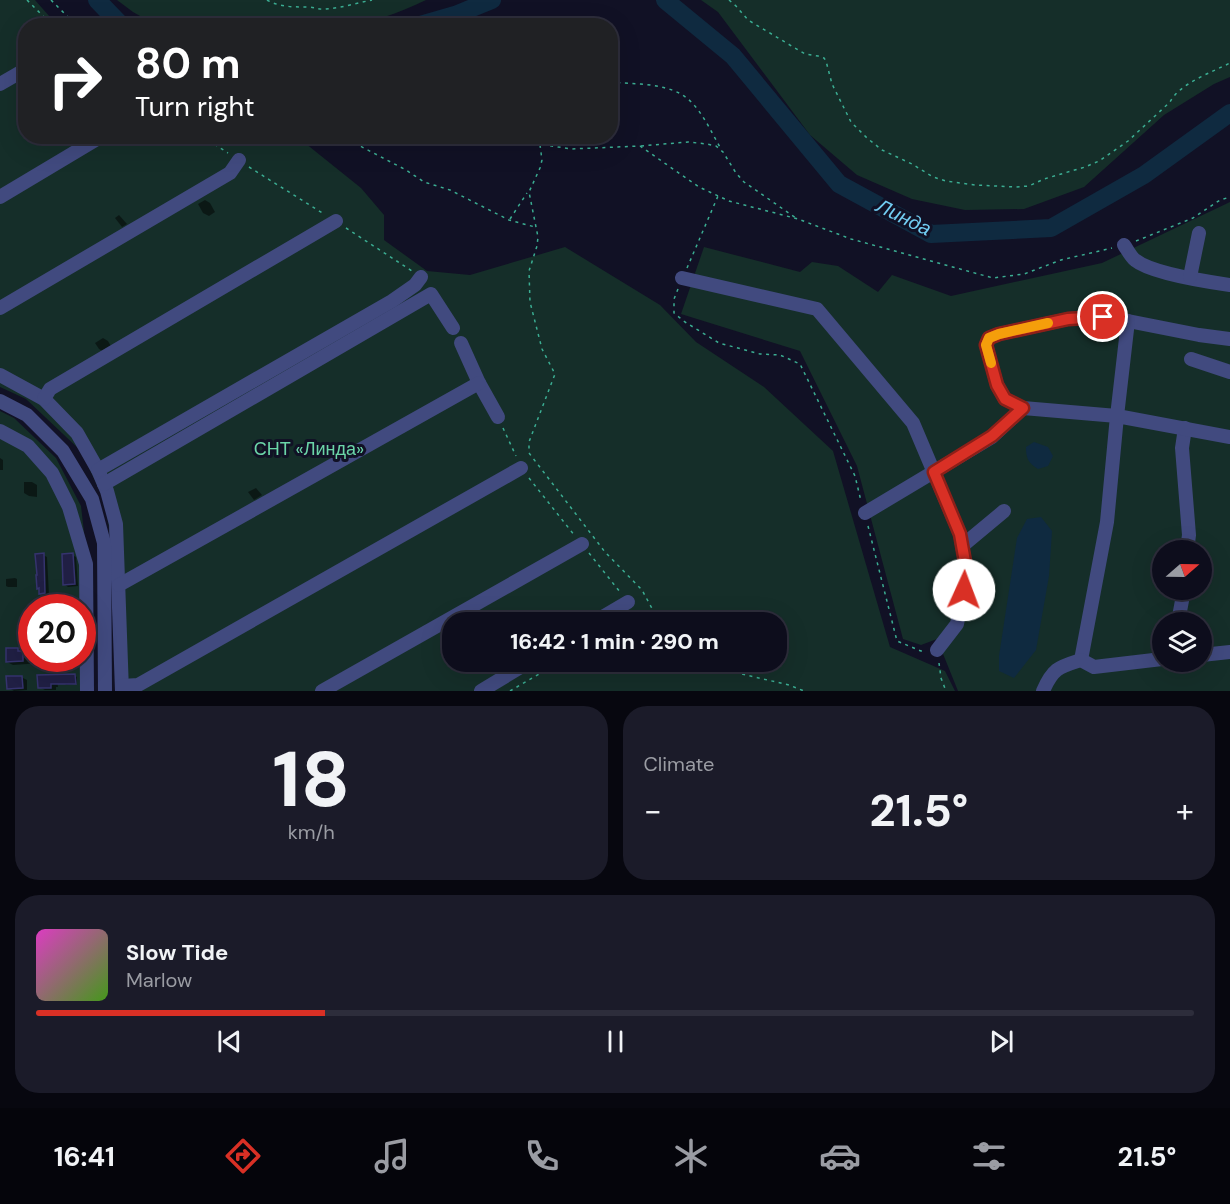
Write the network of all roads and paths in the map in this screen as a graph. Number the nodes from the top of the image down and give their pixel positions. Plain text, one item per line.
1 (27, 0) edge
2 (51, 0) edge
3 (267, 0) edge
4 (372, 0) edge
5 (729, 0) edge
6 (45, 18) edge
7 (69, 18) edge
8 (1230, 63) edge
9 (18, 74) edge
10 (618, 83) edge
11 (0, 84) edge
12 (89, 144) edge
13 (214, 144) edge
14 (356, 144) edge
15 (540, 144) joint
16 (640, 146) junction
17 (723, 152) junction
18 (239, 160) junction
19 (529, 192) junction
20 (718, 196) junction
21 (0, 197) edge
22 (1230, 197) edge
23 (798, 219) junction
24 (509, 220) junction
25 (336, 221) junction
26 (536, 227) junction
27 (1199, 233) dead end
28 (1124, 245) junction
29 (421, 277) joint
30 (682, 278) junction
31 (1190, 278) junction
32 (1230, 285) edge
33 (0, 308) edge
34 (1128, 321) junction
35 (453, 328) dead end
36 (1230, 339) edge
37 (461, 343) dead end
38 (1191, 359) dead end
39 (1230, 372) edge
40 (0, 375) edge
41 (479, 383) junction
42 (44, 399) junction
43 (0, 401) edge
44 (1023, 408) junction
45 (1116, 416) junction
46 (498, 417) joint
47 (1185, 428) junction
48 (0, 431) edge
49 (1230, 437) edge
50 (521, 468) junction
51 (98, 470) junction
52 (934, 472) junction
53 (104, 484) junction
54 (1004, 511) dead end
55 (864, 513) junction
56 (1189, 540) edge
57 (582, 544) junction
58 (962, 546) junction
59 (119, 585) junction
60 (628, 602) joint
61 (611, 612) edge
62 (654, 612) edge
63 (937, 650) junction
64 (1230, 652) edge
65 (1212, 654) edge
66 (1082, 660) junction
67 (1152, 660) edge
68 (512, 672) edge
69 (543, 672) edge
70 (730, 672) edge
71 (122, 688) edge
72 (87, 691) edge
73 (105, 691) edge
74 (322, 691) edge
75 (481, 691) edge
76 (510, 691) edge
77 (804, 691) edge
78 (946, 691) edge
79 (1043, 691) edge

1 - 6 path
2 - 7 path
3 - 4 path
5 - 8 path
9 - 11 street
10 - 17 path
12 - 21 street
13 - 18 path
14 - 24 path
15 - 16 path
15 - 19 path
16 - 17 path
16 - 20 path
17 - 23 path
18 - 25 path
18 - 33 street
19 - 24 path
19 - 26 path
20 - 23 path
20 - 30 path
22 - 28 path
23 - 28 path
24 - 26 path
25 - 29 path
25 - 42 street
26 - 62 path
27 - 31 street
28 - 31 street
29 - 51 street
30 - 52 street
30 - 55 path
31 - 32 street
34 - 36 street
34 - 44 street
34 - 45 street
35 - 53 street
37 - 41 street
38 - 39 street
40 - 42 street
41 - 46 street
41 - 59 street
42 - 51 street
43 - 73 street
44 - 45 street
44 - 52 street
45 - 47 street
45 - 66 street
46 - 50 path
47 - 49 street
47 - 56 street
48 - 72 street
50 - 57 path
50 - 71 street
51 - 53 street
52 - 55 street
52 - 58 street
53 - 59 street
54 - 58 street
55 - 63 path
57 - 60 path
57 - 74 street
58 - 63 street
59 - 71 street
60 - 61 street
63 - 78 path
64 - 65 street
66 - 67 street
66 - 79 street
68 - 75 street
69 - 76 path
70 - 77 path

